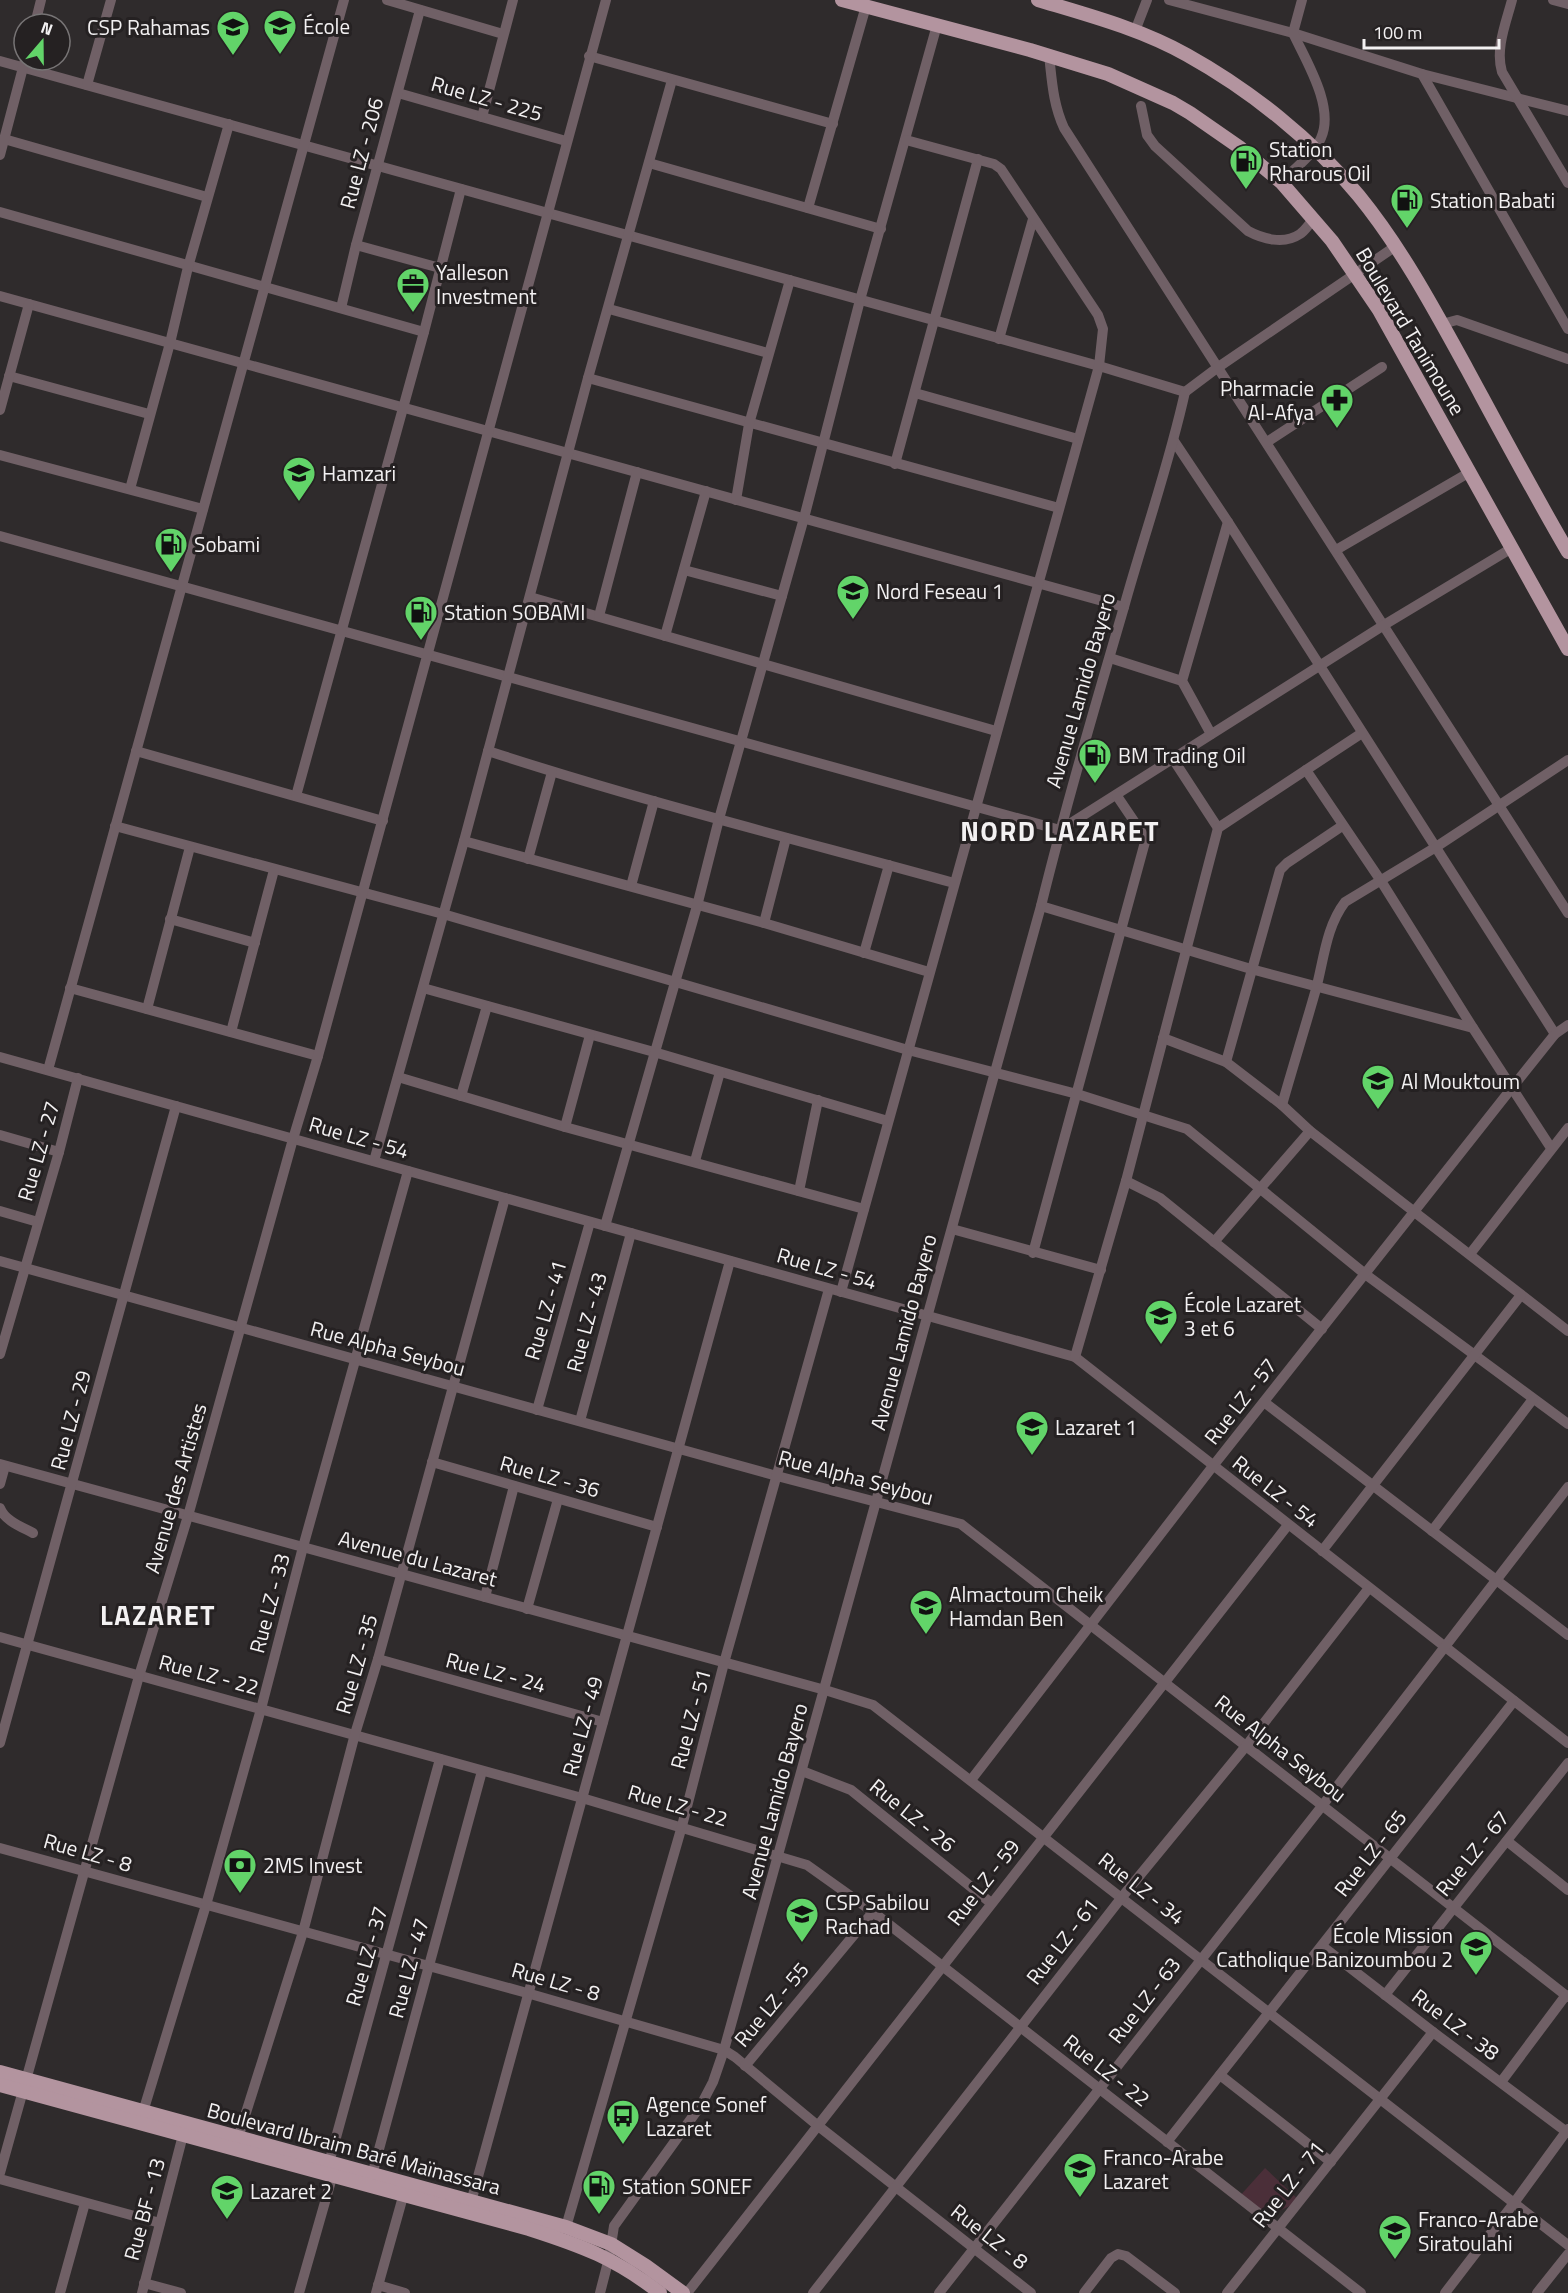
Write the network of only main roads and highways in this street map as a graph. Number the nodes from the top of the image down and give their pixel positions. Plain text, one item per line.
1 (842, 0) edge
2 (1038, 0) edge
3 (1568, 552) edge
4 (1568, 649) edge
5 (0, 2072) edge
6 (0, 2085) edge
7 (25, 2085) junction
8 (331, 2168) junction
9 (660, 2293) edge
10 (685, 2293) edge

1 - 4 main road, Boulevard Tanimoune
2 - 3 main road, Boulevard Tanimoune
5 - 7 main road, Boulevard Ibraim Baré Maïnassara
6 - 7 main road, Boulevard Ibraim Baré Maïnassara
7 - 8 main road, Boulevard Ibraim Baré Maïnassara
7 - 8 main road, Boulevard Ibraim Baré Maïnassara
8 - 9 main road, Boulevard Ibraim Baré Maïnassara
8 - 10 main road, Boulevard Ibraim Baré Maïnassara

